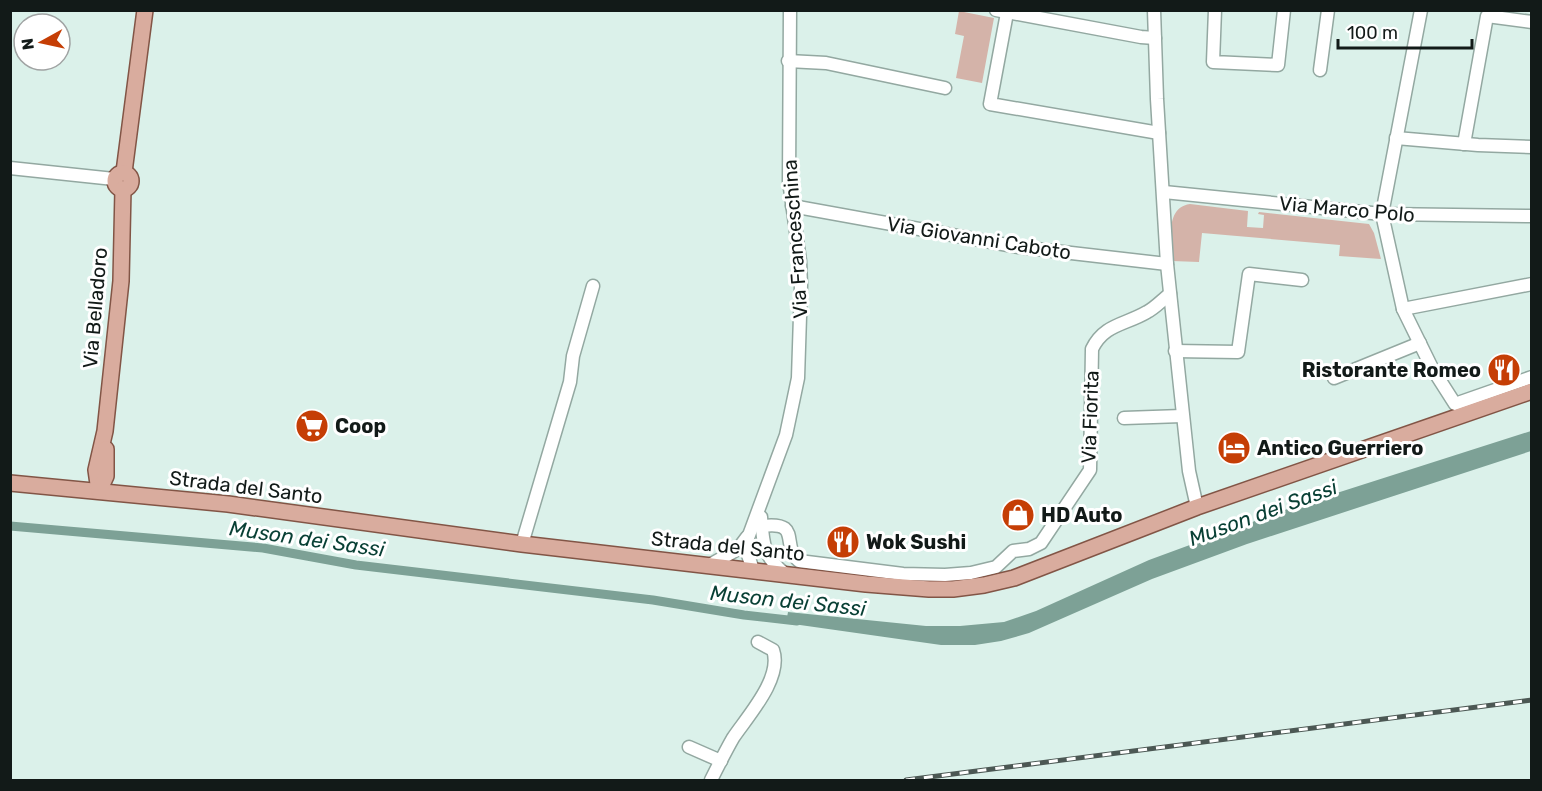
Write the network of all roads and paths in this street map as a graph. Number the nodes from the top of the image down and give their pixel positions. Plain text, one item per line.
1 (145, 10) edge
2 (789, 10) edge
3 (1154, 10) edge
4 (1215, 10) edge
5 (1284, 10) edge
6 (1328, 10) edge
7 (1421, 10) edge
8 (1002, 12) edge
9 (1532, 22) edge
10 (1155, 38) junction
11 (788, 61) junction
12 (1320, 70) dead end
13 (945, 88) dead end
14 (1159, 133) junction
15 (1396, 138) junction
16 (1464, 144) junction
17 (1532, 147) edge
18 (10, 168) edge
19 (120, 180) junction
20 (1164, 192) junction
21 (792, 206) junction
22 (1382, 214) junction
23 (1532, 216) edge
24 (1167, 264) junction
25 (1302, 280) dead end
26 (1532, 284) edge
27 (593, 286) dead end
28 (1170, 294) junction
29 (1403, 309) junction
30 (1420, 343) junction
31 (1175, 351) junction
32 (1532, 376) edge
33 (1334, 378) dead end
34 (1532, 391) edge
35 (1483, 401) junction
36 (1182, 416) junction
37 (1124, 418) dead end
38 (101, 465) junction
39 (10, 483) edge
40 (72, 489) junction
41 (99, 491) junction
42 (138, 495) junction
43 (764, 498) junction
44 (1197, 507) junction
45 (762, 526) junction
46 (750, 533) junction
47 (522, 544) junction
48 (764, 548) junction
49 (708, 566) junction
50 (753, 570) junction
51 (785, 574) junction
52 (759, 642) dead end
53 (689, 747) dead end
54 (721, 761) junction
55 (711, 780) edge

1 - 19 main road, Via Belladoro
2 - 11 street, Via Franceschina
3 - 10 street
4 - 5 street
6 - 12 street
7 - 15 street
8 - 10 street
8 - 14 street
9 - 16 street
10 - 14 street
11 - 13 street
11 - 21 street, Via Franceschina
14 - 20 street
15 - 16 street
15 - 22 street
16 - 17 street
18 - 19 street
19 - 38 main road, Via Belladoro
20 - 22 street, Via Marco Polo
20 - 24 street
21 - 24 street, Via Giovanni Caboto
21 - 43 street, Via Franceschina
22 - 23 street, Via Marco Polo
22 - 29 street
24 - 28 street
25 - 31 street
26 - 29 street
27 - 47 street
28 - 31 street
28 - 45 street, Via Fiorita
29 - 30 street
30 - 33 street
30 - 35 street, Strada del Santo
31 - 36 street
32 - 35 street, Strada del Santo
34 - 35 main road, Strada del Santo
35 - 44 main road, Strada del Santo
36 - 37 street
36 - 44 street
38 - 40 main road
38 - 41 main road, Via Belladoro
38 - 42 main road, Via Belladoro
39 - 40 main road, Strada del Santo
40 - 41 main road, Strada del Santo
41 - 42 main road, Strada del Santo
42 - 47 main road, Strada del Santo
43 - 45 street, Via Franceschina
43 - 46 street, Via Franceschina
44 - 51 main road, Strada del Santo
45 - 48 street, Via Franceschina
46 - 49 street, Via Franceschina
46 - 50 street, Via Franceschina
47 - 49 main road, Strada del Santo
48 - 50 street
48 - 51 street
49 - 50 main road, Strada del Santo
50 - 51 main road, Strada del Santo
52 - 54 street
53 - 54 street
54 - 55 street

